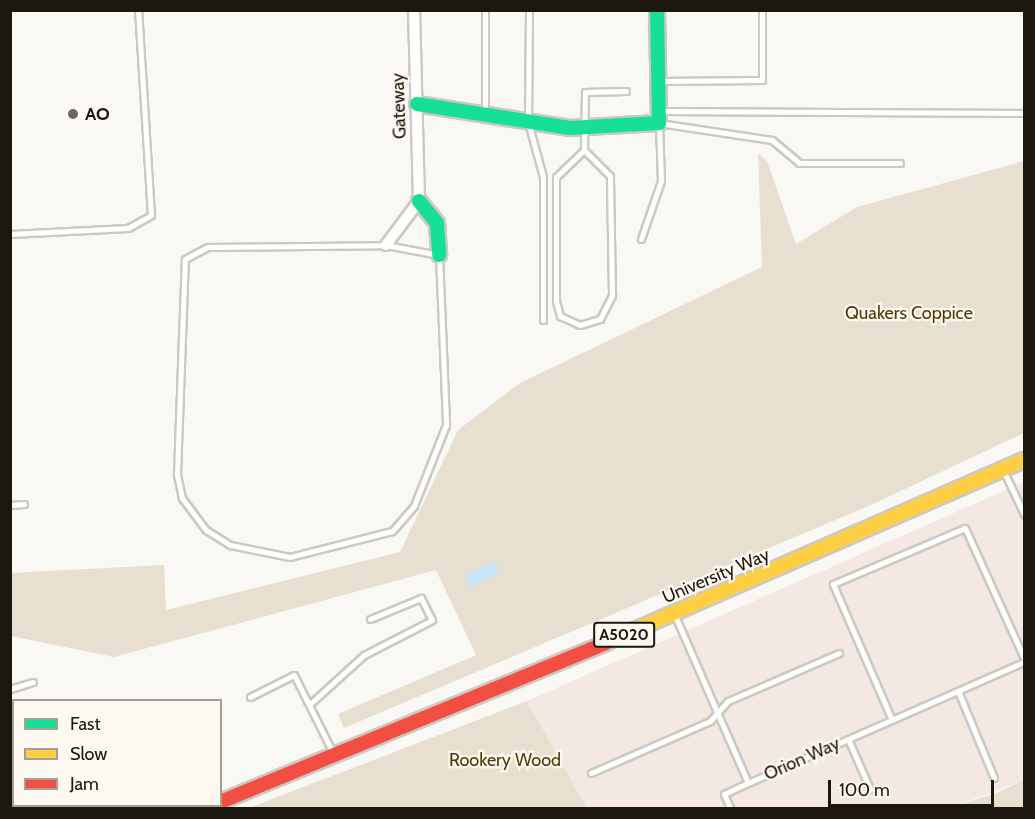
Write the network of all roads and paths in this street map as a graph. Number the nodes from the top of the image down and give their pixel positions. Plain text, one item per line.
1 (138, 10) edge
2 (414, 10) edge
3 (485, 10) edge
4 (529, 10) edge
5 (657, 10) edge
6 (762, 10) edge
7 (658, 81) junction
8 (626, 91) dead end
9 (417, 104) junction
10 (1024, 113) edge
11 (484, 116) junction
12 (659, 117) junction
13 (528, 122) junction
14 (585, 128) junction
15 (584, 150) junction
16 (900, 163) dead end
17 (419, 201) junction
18 (10, 234) edge
19 (641, 239) dead end
20 (386, 245) junction
21 (439, 255) junction
22 (543, 320) dead end
23 (1024, 460) edge
24 (1003, 470) junction
25 (24, 504) dead end
26 (10, 505) edge
27 (1024, 514) edge
28 (674, 614) junction
29 (370, 619) dead end
30 (839, 653) dead end
31 (1024, 660) edge
32 (33, 682) dead end
33 (10, 689) edge
34 (958, 691) junction
35 (250, 697) dead end
36 (310, 704) junction
37 (718, 713) junction
38 (892, 720) junction
39 (848, 739) junction
40 (334, 755) junction
41 (591, 773) dead end
42 (994, 778) dead end
43 (748, 783) junction
44 (870, 789) dead end
45 (222, 801) edge
46 (730, 808) edge

1 - 18 lane
2 - 9 street, Gateway
3 - 11 lane
4 - 13 lane
5 - 7 main road
6 - 7 lane
7 - 12 main road
8 - 14 lane
9 - 11 main road
9 - 17 street, Gateway
10 - 12 lane
11 - 13 main road
12 - 14 main road
12 - 16 lane
12 - 19 lane
13 - 14 main road
13 - 22 lane
14 - 15 lane
15 - 15 lane
17 - 20 street
17 - 21 main road
20 - 21 lane
20 - 21 lane
23 - 24 main road, University Way / A5020
24 - 27 lane
24 - 28 main road, University Way / A5020
25 - 26 lane
28 - 37 lane, Orion Way
28 - 40 main road, University Way / A5020
29 - 36 lane
30 - 37 lane
31 - 34 lane, Orion Way
31 - 38 lane
32 - 33 lane
34 - 38 lane, Orion Way
34 - 42 lane
35 - 36 lane
36 - 40 lane
37 - 41 lane
37 - 43 lane, Orion Way
38 - 39 lane, Orion Way
39 - 43 lane, Orion Way
39 - 44 lane
40 - 45 main road, University Way / A5020
43 - 46 lane

